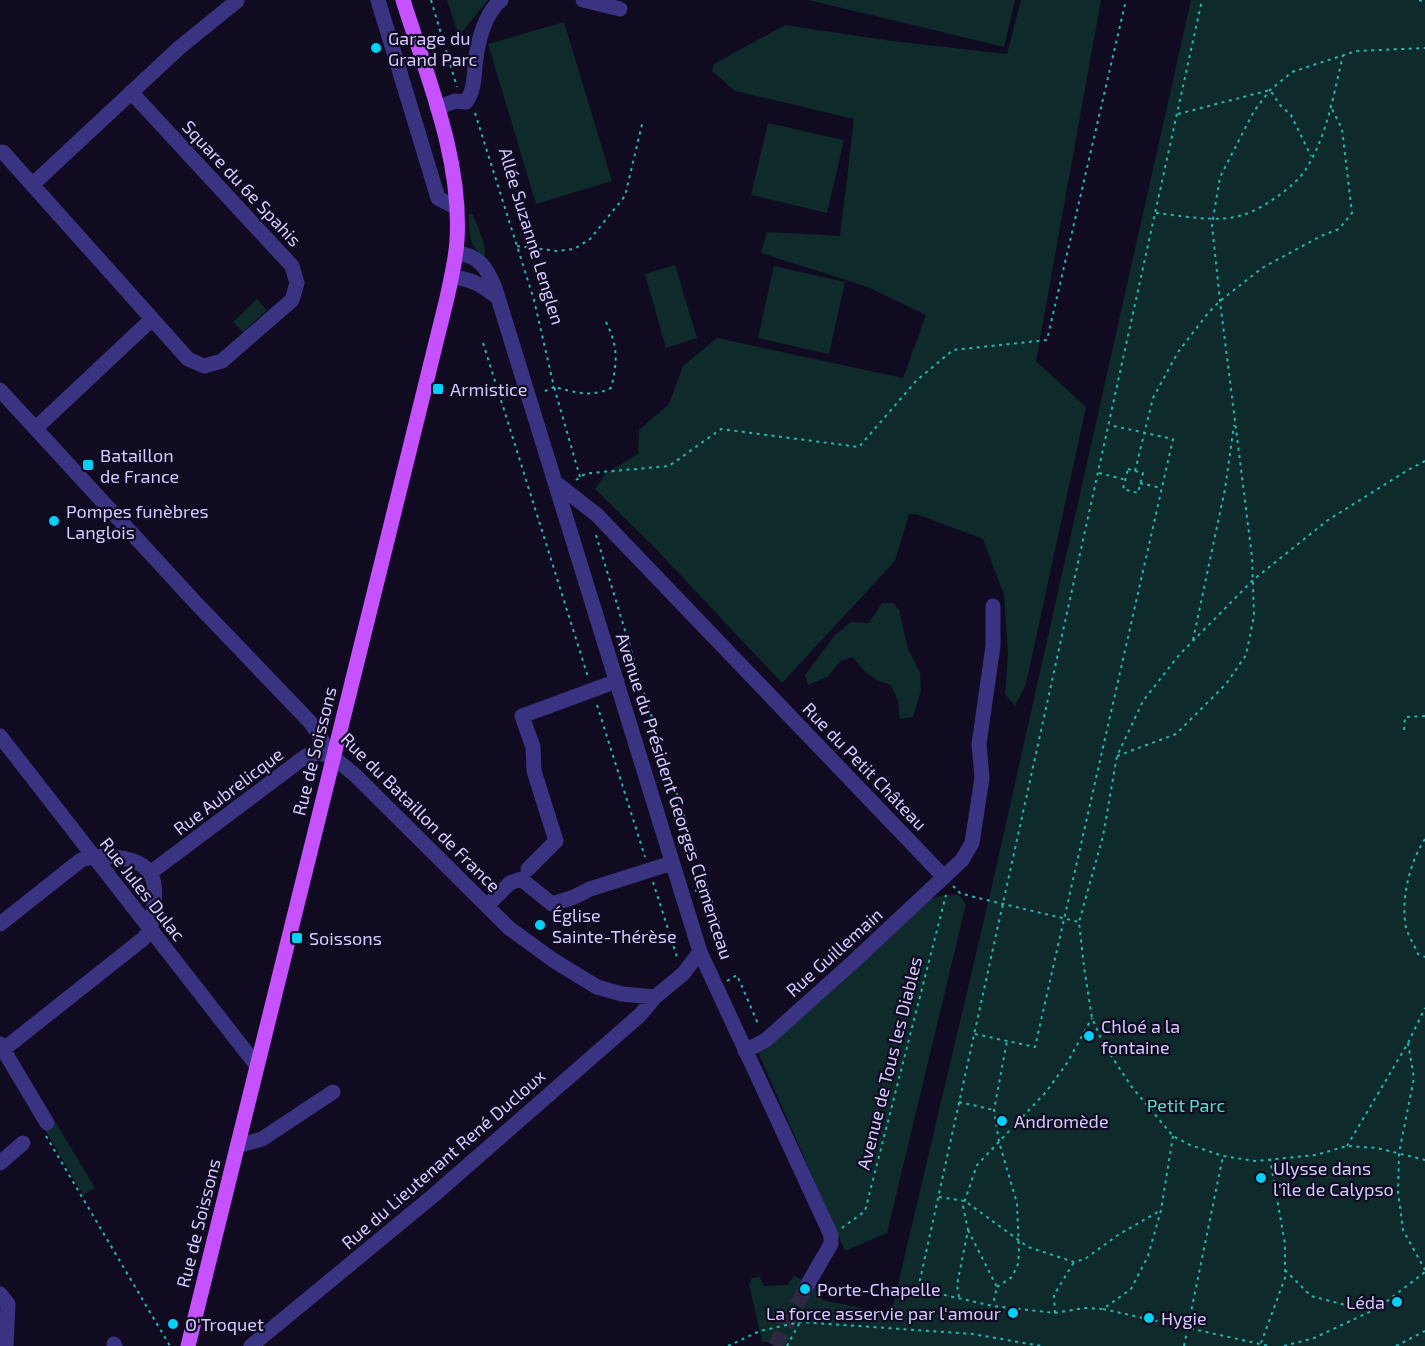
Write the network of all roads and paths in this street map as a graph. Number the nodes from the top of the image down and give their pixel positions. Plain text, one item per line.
1 (378, 0) edge
2 (403, 0) edge
3 (431, 0) edge
4 (501, 0) edge
5 (583, 0) edge
6 (1126, 0) edge
7 (1202, 0) edge
8 (1419, 0) edge
9 (237, 1) edge
10 (1425, 2) edge
11 (620, 9) dead end
12 (1425, 48) edge
13 (1343, 55) junction
14 (1270, 90) junction
15 (131, 92) junction
16 (464, 102) junction
17 (1330, 105) junction
18 (437, 108) junction
19 (1178, 114) junction
20 (643, 120) dead end
21 (3, 152) dead end
22 (1312, 158) junction
23 (32, 185) junction
24 (457, 208) junction
25 (1156, 213) junction
26 (1214, 219) junction
27 (517, 246) junction
28 (456, 253) junction
29 (451, 277) junction
30 (498, 298) junction
31 (1220, 301) junction
32 (152, 319) junction
33 (605, 320) dead end
34 (483, 343) dead end
35 (554, 387) junction
36 (0, 390) edge
37 (529, 397) junction
38 (1235, 421) junction
39 (1109, 425) junction
40 (36, 428) junction
41 (1145, 433) junction
42 (1425, 461) edge
43 (1135, 471) junction
44 (591, 473) dead end
45 (1098, 473) junction
46 (580, 477) dead end
47 (1126, 480) junction
48 (556, 483) junction
49 (1140, 483) junction
50 (1162, 488) junction
51 (595, 532) dead end
52 (1252, 580) junction
53 (993, 606) dead end
54 (1193, 640) junction
55 (616, 681) junction
56 (592, 690) junction
57 (1425, 716) edge
58 (1404, 730) dead end
59 (0, 736) edge
60 (1117, 756) junction
61 (333, 757) junction
62 (1425, 839) edge
63 (94, 856) junction
64 (672, 862) junction
65 (528, 869) dead end
66 (650, 870) junction
67 (150, 873) junction
68 (941, 881) junction
69 (1003, 905) junction
70 (487, 906) junction
71 (1064, 919) junction
72 (1079, 922) junction
73 (0, 924) edge
74 (151, 931) junction
75 (697, 944) junction
76 (1425, 957) edge
77 (683, 974) junction
78 (717, 987) junction
79 (655, 997) junction
80 (1425, 1008) edge
81 (1092, 1018) junction
82 (975, 1034) junction
83 (766, 1040) junction
84 (1007, 1041) junction
85 (1408, 1043) junction
86 (2, 1046) edge
87 (745, 1052) junction
88 (257, 1066) junction
89 (333, 1092) dead end
90 (959, 1102) junction
91 (994, 1110) junction
92 (47, 1123) joint
93 (1173, 1136) junction
94 (999, 1142) junction
95 (23, 1143) dead end
96 (237, 1146) junction
97 (1347, 1146) junction
98 (1399, 1153) junction
99 (1223, 1156) junction
100 (1270, 1159) junction
101 (1425, 1160) edge
102 (0, 1163) edge
103 (938, 1197) junction
104 (965, 1201) junction
105 (1161, 1210) junction
106 (968, 1230) junction
107 (831, 1235) junction
108 (1018, 1241) junction
109 (1074, 1262) junction
110 (1285, 1270) junction
111 (1425, 1271) edge
112 (997, 1287) junction
113 (806, 1289) tunnel mouth
114 (0, 1294) edge
115 (959, 1298) junction
116 (993, 1306) junction
117 (1378, 1308) junction
118 (1103, 1310) junction
119 (1055, 1313) junction
120 (800, 1322) junction
121 (1188, 1329) junction
122 (1425, 1331) edge
123 (1262, 1343) junction
124 (6, 1346) edge
125 (170, 1346) edge
126 (188, 1346) edge
127 (251, 1346) edge
128 (729, 1346) edge
129 (788, 1346) edge
130 (1041, 1346) edge
131 (1184, 1346) edge
132 (1269, 1346) edge
133 (1284, 1346) edge
134 (1396, 1346) edge

1 - 24 street
2 - 18 main road, Rue de Soissons
3 - 16 path, Allée Suzanne Lenglen
4 - 16 street
5 - 11 street
6 - 44 path
7 - 19 path
8 - 10 path
9 - 15 street
12 - 13 path
13 - 14 path
13 - 17 path
14 - 19 path
14 - 22 path
14 - 26 path
15 - 23 street
15 - 32 street, Square du 6e Spahis
16 - 18 street
16 - 27 path, Allée Suzanne Lenglen
17 - 22 path
17 - 31 path
18 - 24 main road, Rue de Soissons
19 - 25 path
20 - 27 path
21 - 23 street, Square du 6e Spahis
22 - 26 path
23 - 32 street, Square du 6e Spahis
24 - 28 main road, Rue de Soissons
25 - 26 path
25 - 39 path
26 - 31 path
27 - 35 path, Allée Suzanne Lenglen
28 - 29 main road, Rue de Soissons
28 - 30 street, Avenue du Président Georges Clemenceau
29 - 30 street
29 - 61 main road, Rue de Soissons
30 - 37 street, Avenue du Président Georges Clemenceau
31 - 38 path
31 - 41 path
32 - 40 street
33 - 35 path
34 - 56 path
35 - 37 path
35 - 46 path, Allée Suzanne Lenglen
36 - 40 street, Rue du Bataillon de France
37 - 48 street, Avenue du Président Georges Clemenceau
38 - 52 path
38 - 54 path
39 - 41 path
39 - 45 path
40 - 61 street, Rue du Bataillon de France
41 - 43 path
41 - 50 path
42 - 52 path
43 - 47 path
43 - 49 path
45 - 47 path
45 - 69 path
47 - 49 path
48 - 55 street, Avenue du Président Georges Clemenceau
48 - 68 street, Rue du Petit Château
49 - 50 path
50 - 71 path
51 - 75 path
52 - 54 path
52 - 60 path
53 - 68 street
54 - 60 path
55 - 56 street
55 - 64 street, Avenue du Président Georges Clemenceau
56 - 65 street
56 - 66 path
57 - 58 path
59 - 63 street, Rue Jules Dulac
60 - 72 path
61 - 67 street, Rue Aubrelicque
61 - 70 street, Rue du Bataillon de France
61 - 88 main road, Rue de Soissons
62 - 76 path
63 - 67 street
63 - 73 street
63 - 74 street, Rue Jules Dulac
64 - 66 street
64 - 75 street, Avenue du Président Georges Clemenceau
66 - 70 street
66 - 77 path
67 - 74 street
68 - 69 path
68 - 83 street, Rue Guillemain
68 - 107 path, Avenue de Tous les Diables
69 - 71 path
69 - 82 path
70 - 79 street, Rue du Bataillon de France
71 - 72 path
71 - 84 path
72 - 81 path
74 - 86 street
74 - 88 street, Rue Jules Dulac
75 - 77 street, Rue du Lieutenant René Ducloux
75 - 78 street, Avenue du Président Georges Clemenceau
77 - 79 street, Rue du Lieutenant René Ducloux
78 - 83 path
78 - 87 street, Avenue du Président Georges Clemenceau
79 - 127 street, Rue du Lieutenant René Ducloux
80 - 85 path
81 - 93 path
81 - 94 path
82 - 84 path
82 - 90 path
83 - 87 street, Rue Guillemain
84 - 91 path
85 - 97 path
85 - 98 path
86 - 92 street
87 - 107 street, Avenue du Président Georges Clemenceau
88 - 96 main road, Rue de Soissons
89 - 96 street
90 - 91 path
90 - 103 path
91 - 94 path
92 - 125 path
93 - 99 path
93 - 105 path
94 - 104 path
94 - 108 path
95 - 102 street
96 - 126 main road, Rue de Soissons
97 - 98 path
97 - 100 path
98 - 101 path
98 - 111 path
99 - 100 path
99 - 121 path
100 - 110 path
103 - 104 path
103 - 115 path
104 - 106 path
104 - 108 path
105 - 109 path
105 - 118 path
106 - 112 path
106 - 115 path
107 - 113 street
108 - 109 path
108 - 112 path
109 - 119 path
110 - 117 path
110 - 123 path
111 - 117 path
112 - 116 path
114 - 124 street
115 - 116 path
116 - 119 path
117 - 133 path
118 - 119 path
118 - 121 path
120 - 128 path
120 - 129 path
120 - 130 path
121 - 123 path
121 - 131 path
122 - 134 path
123 - 132 path

